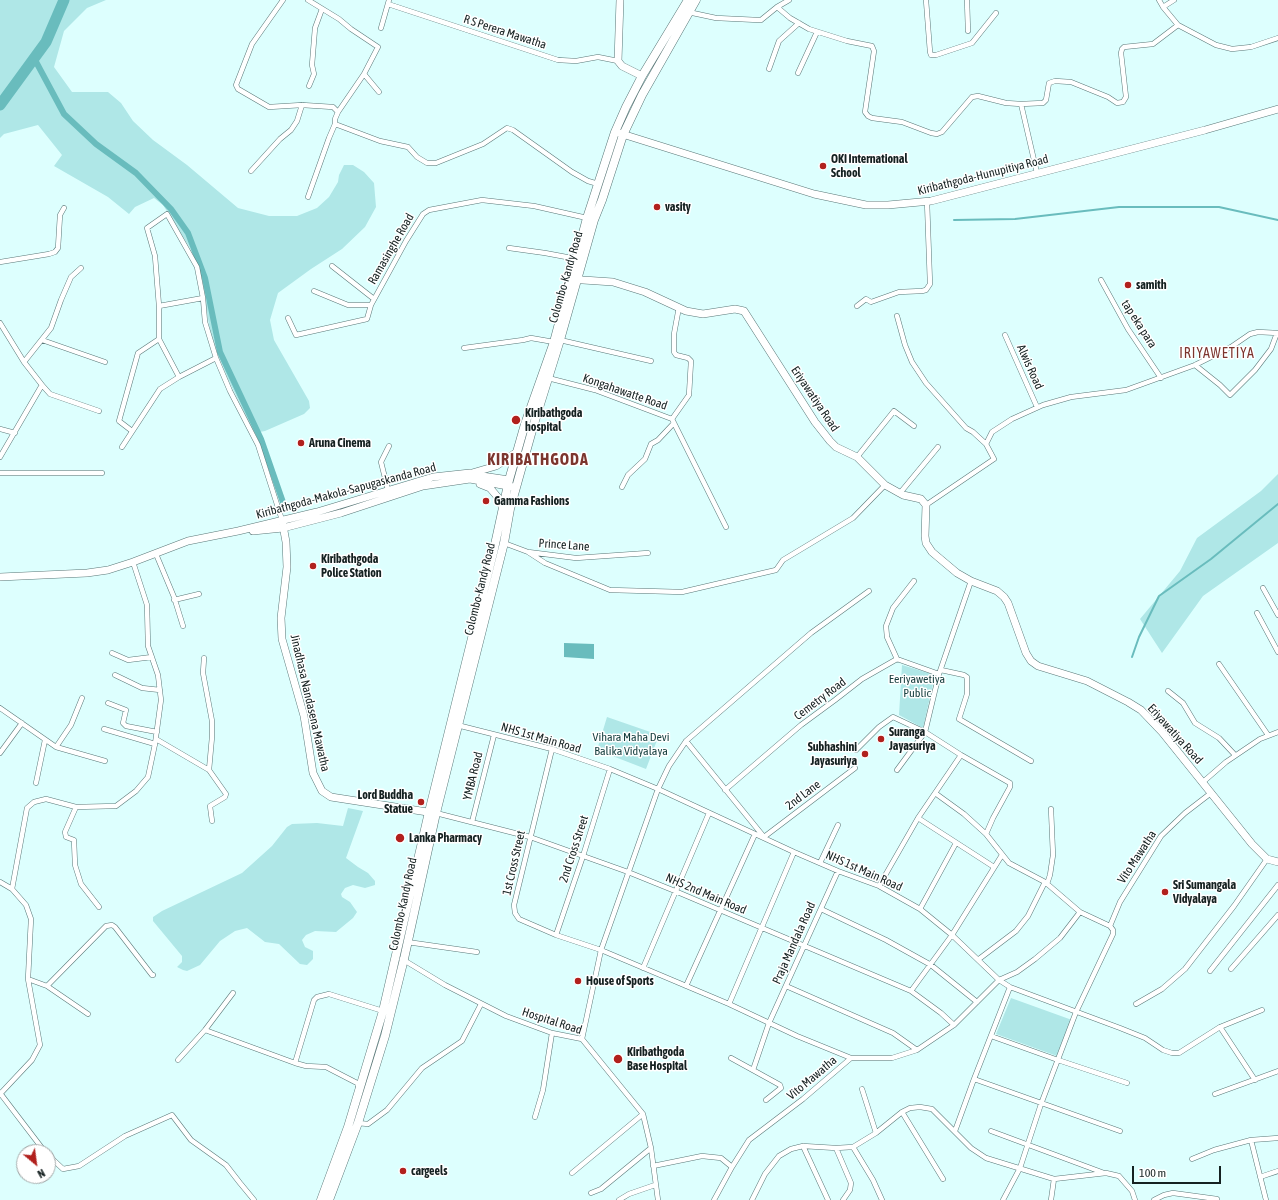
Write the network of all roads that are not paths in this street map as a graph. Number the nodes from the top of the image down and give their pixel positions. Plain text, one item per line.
1 (283, 0) edge
2 (308, 0) edge
3 (620, 0) edge
4 (688, 0) edge
5 (696, 0) edge
6 (789, 0) edge
7 (926, 0) edge
8 (967, 0) edge
9 (1159, 0) edge
10 (1174, 0) edge
11 (389, 2) edge
12 (777, 7) junction
13 (1163, 7) junction
14 (322, 9) junction
15 (685, 11) junction
16 (996, 13) dead end
17 (799, 24) junction
18 (1178, 25) junction
19 (381, 28) dead end
20 (968, 31) dead end
21 (817, 32) junction
22 (1278, 38) edge
23 (618, 61) junction
24 (769, 68) dead end
25 (798, 72) dead end
26 (364, 74) junction
27 (642, 76) junction
28 (309, 86) dead end
29 (379, 92) dead end
30 (1021, 104) junction
31 (302, 105) junction
32 (1278, 109) edge
33 (338, 112) junction
34 (335, 124) junction
35 (619, 133) junction
36 (251, 171) dead end
37 (1038, 173) junction
38 (598, 184) junction
39 (308, 197) dead end
40 (927, 201) junction
41 (64, 208) dead end
42 (587, 218) junction
43 (509, 248) dead end
44 (576, 259) junction
45 (0, 262) edge
46 (332, 266) dead end
47 (81, 268) dead end
48 (575, 279) junction
49 (1101, 280) dead end
50 (314, 291) dead end
51 (203, 298) junction
52 (374, 299) junction
53 (371, 305) junction
54 (159, 306) junction
55 (857, 306) dead end
56 (679, 307) junction
57 (897, 316) dead end
58 (288, 318) dead end
59 (0, 323) edge
60 (1277, 333) edge
61 (1005, 335) dead end
62 (159, 339) junction
63 (42, 340) junction
64 (557, 341) junction
65 (464, 348) dead end
66 (216, 358) junction
67 (651, 361) dead end
68 (24, 362) junction
69 (105, 362) dead end
70 (1196, 365) junction
71 (179, 377) junction
72 (548, 378) junction
73 (1161, 378) junction
74 (42, 385) junction
75 (1037, 407) junction
76 (99, 411) dead end
77 (673, 421) junction
78 (914, 426) dead end
79 (0, 429) edge
80 (132, 432) junction
81 (14, 433) junction
82 (986, 444) junction
83 (389, 446) dead end
84 (122, 447) dead end
85 (938, 447) dead end
86 (517, 452) junction
87 (0, 457) edge
88 (857, 457) junction
89 (0, 473) edge
90 (102, 473) dead end
91 (470, 476) junction
92 (512, 483) junction
93 (885, 486) junction
94 (622, 487) dead end
95 (388, 490) junction
96 (900, 493) junction
97 (926, 505) junction
98 (502, 507) junction
99 (282, 524) junction
100 (726, 527) dead end
101 (504, 543) junction
102 (528, 552) junction
103 (648, 553) dead end
104 (156, 554) junction
105 (133, 562) junction
106 (0, 577) edge
107 (914, 581) dead end
108 (971, 581) junction
109 (1263, 588) dead end
110 (869, 591) dead end
111 (199, 594) dead end
112 (174, 600) junction
113 (1257, 613) dead end
114 (1278, 615) edge
115 (183, 626) dead end
116 (1278, 652) edge
117 (112, 654) dead end
118 (152, 657) junction
119 (204, 658) dead end
120 (897, 659) junction
121 (1219, 664) dead end
122 (940, 672) junction
123 (115, 675) dead end
124 (160, 690) junction
125 (1168, 691) dead end
126 (82, 698) dead end
127 (108, 703) dead end
128 (0, 708) edge
129 (22, 723) junction
130 (455, 724) junction
131 (104, 729) dead end
132 (157, 732) junction
133 (925, 732) junction
134 (1278, 732) edge
135 (494, 734) junction
136 (1268, 735) junction
137 (45, 740) junction
138 (155, 741) junction
139 (686, 741) junction
140 (56, 747) junction
141 (552, 749) junction
142 (856, 750) dead end
143 (0, 753) edge
144 (961, 755) junction
145 (1235, 756) junction
146 (104, 760) dead end
147 (1031, 761) dead end
148 (855, 768) dead end
149 (610, 769) junction
150 (209, 770) junction
151 (897, 770) dead end
152 (1203, 782) junction
153 (36, 783) dead end
154 (658, 789) junction
155 (726, 790) junction
156 (935, 793) junction
157 (1211, 793) junction
158 (76, 807) junction
159 (1051, 809) dead end
160 (709, 812) junction
161 (432, 813) junction
162 (918, 818) junction
163 (212, 821) dead end
164 (472, 822) junction
165 (838, 825) dead end
166 (755, 834) junction
167 (986, 834) junction
168 (764, 837) junction
169 (530, 838) junction
170 (956, 843) junction
171 (794, 852) junction
172 (1002, 855) junction
173 (583, 856) junction
174 (1267, 859) junction
175 (1278, 862) edge
176 (820, 863) junction
177 (994, 867) junction
178 (838, 871) junction
179 (628, 872) junction
180 (0, 882) edge
181 (1046, 883) junction
182 (1278, 885) edge
183 (879, 886) junction
184 (12, 889) junction
185 (676, 891) junction
186 (99, 907) dead end
187 (821, 909) junction
188 (920, 909) junction
189 (720, 910) junction
190 (1080, 912) junction
191 (1278, 915) edge
192 (1110, 926) junction
193 (762, 928) junction
194 (556, 934) junction
195 (952, 935) junction
196 (407, 942) junction
197 (804, 946) junction
198 (601, 950) junction
199 (477, 952) dead end
200 (400, 958) junction
201 (979, 959) junction
202 (931, 965) junction
203 (643, 968) junction
204 (1231, 969) dead end
205 (1210, 971) dead end
206 (153, 975) dead end
207 (28, 979) junction
208 (999, 980) junction
209 (47, 986) junction
210 (686, 986) junction
211 (786, 986) junction
212 (1010, 987) junction
213 (912, 991) junction
214 (233, 993) dead end
215 (976, 1002) junction
216 (481, 1004) junction
217 (730, 1004) junction
218 (1136, 1004) dead end
219 (1262, 1010) dead end
220 (384, 1011) junction
221 (1076, 1012) junction
222 (88, 1014) dead end
223 (769, 1023) junction
224 (954, 1025) junction
225 (1220, 1027) junction
226 (205, 1030) junction
227 (552, 1033) junction
228 (991, 1036) junction
229 (582, 1039) junction
230 (917, 1050) junction
231 (731, 1058) dead end
232 (851, 1058) junction
233 (178, 1060) dead end
234 (1058, 1060) junction
235 (295, 1063) junction
236 (753, 1070) junction
237 (1278, 1071) edge
238 (974, 1079) junction
239 (1255, 1080) junction
240 (1127, 1083) dead end
241 (862, 1089) dead end
242 (364, 1092) junction
243 (0, 1093) edge
244 (1215, 1094) dead end
245 (766, 1100) dead end
246 (1041, 1104) junction
247 (902, 1112) junction
248 (643, 1114) junction
249 (535, 1117) dead end
250 (358, 1124) junction
251 (955, 1131) junction
252 (991, 1131) dead end
253 (1120, 1131) dead end
254 (876, 1133) junction
255 (1278, 1138) edge
256 (1251, 1140) junction
257 (40, 1144) edge
258 (1027, 1145) junction
259 (803, 1146) junction
260 (853, 1147) junction
261 (651, 1148) junction
262 (836, 1148) junction
263 (1192, 1160) dead end
264 (56, 1162) edge
265 (653, 1166) junction
266 (732, 1167) junction
267 (1020, 1168) junction
268 (1278, 1171) edge
269 (572, 1173) dead end
270 (1106, 1173) junction
271 (1260, 1177) junction
272 (943, 1179) dead end
273 (1054, 1179) junction
274 (655, 1185) junction
275 (591, 1193) dead end
276 (1217, 1199) edge
277 (254, 1200) edge
278 (321, 1200) edge
279 (329, 1200) edge
280 (619, 1200) edge
281 (658, 1200) edge
282 (714, 1200) edge
283 (752, 1200) edge
284 (828, 1200) edge
285 (843, 1200) edge
286 (882, 1200) edge
287 (1003, 1200) edge
288 (1051, 1200) edge
289 (1135, 1200) edge
290 (1154, 1200) edge
291 (1266, 1200) edge

1 - 31 street
2 - 14 street
3 - 23 main road
4 - 15 highway, Colombo-Kandy Road
5 - 15 highway, Colombo-Kandy Road
6 - 12 street
7 - 16 street
8 - 20 street
9 - 13 street
10 - 13 street
11 - 19 street
11 - 23 street, R S Perera Mawatha
12 - 15 street
12 - 17 street
13 - 18 street
14 - 26 street
14 - 28 street
15 - 27 highway, Colombo-Kandy Road
15 - 35 highway, Colombo-Kandy Road
17 - 21 street
17 - 24 street
18 - 22 street
18 - 30 street
21 - 25 street
21 - 30 street
23 - 27 main road
26 - 29 street
26 - 33 street
27 - 35 highway, Colombo-Kandy Road
30 - 37 street
31 - 33 street
31 - 36 street
32 - 37 main road, Kiribathgoda-Hunupitiya Road
33 - 34 street
34 - 38 street
34 - 39 street
35 - 38 highway, Colombo-Kandy Road
35 - 40 main road, Kiribathgoda-Hunupitiya Road
35 - 48 highway, Colombo-Kandy Road
37 - 40 main road, Kiribathgoda-Hunupitiya Road
38 - 42 highway, Colombo-Kandy Road
40 - 55 street
41 - 45 street
42 - 44 highway, Colombo-Kandy Road
42 - 52 street, Ramasinghe Road
43 - 44 street
44 - 48 highway, Colombo-Kandy Road
46 - 52 street
47 - 63 street
48 - 56 main road, Eriyawatiya Road
48 - 64 highway, Colombo-Kandy Road
49 - 73 street, tap eka para
50 - 53 street
51 - 54 street
51 - 54 street
51 - 66 street
52 - 53 street, Ramasinghe Road
53 - 58 street, Ramasinghe Road
54 - 62 street
56 - 77 street
56 - 88 main road, Eriyawatiya Road
57 - 82 street
59 - 68 street
60 - 70 street
60 - 70 street
61 - 75 street, Alwis Road
62 - 71 street
62 - 80 street
63 - 68 street
63 - 69 street
64 - 65 street
64 - 67 street
64 - 72 highway, Colombo-Kandy Road
64 - 86 highway, Colombo-Kandy Road
66 - 71 street
66 - 99 street
68 - 74 street
70 - 73 street
71 - 80 street
72 - 77 street, Kongahawatte Road
72 - 92 highway, Colombo-Kandy Road
73 - 75 street
74 - 76 street
74 - 81 street
75 - 82 street
77 - 94 street
77 - 100 street, Kongahawatte Road
78 - 88 street
79 - 81 street
80 - 84 street
81 - 87 street
82 - 97 street
83 - 95 street
85 - 96 street
86 - 91 main road
86 - 92 highway, Colombo-Kandy Road
88 - 93 main road, Eriyawatiya Road
89 - 90 street
91 - 92 main road, Kiribathgoda-Makola-Sapugaskanda Road
91 - 95 main road, Kiribathgoda-Makola-Sapugaskanda Road
91 - 98 main road
91 - 99 main road, Kiribathgoda-Makola-Sapugaskanda Road
92 - 98 highway, Colombo-Kandy Road
92 - 101 highway, Colombo-Kandy Road
93 - 96 main road, Eriyawatiya Road
93 - 102 street
95 - 99 main road, Kiribathgoda-Makola-Sapugaskanda Road
96 - 97 main road, Eriyawatiya Road
97 - 108 main road, Eriyawatiya Road
98 - 130 highway, Colombo-Kandy Road
99 - 104 main road, Kiribathgoda-Makola-Sapugaskanda Road
99 - 161 main road, Jinadhasa Nandasena Mawatha
101 - 102 street, Prince Lane
101 - 130 highway, Colombo-Kandy Road
102 - 103 street, Prince Lane
104 - 105 main road, Kiribathgoda-Makola-Sapugaskanda Road
104 - 112 street
105 - 106 main road, Kiribathgoda-Makola-Sapugaskanda Road
105 - 118 street
107 - 120 street
108 - 122 street
108 - 152 main road, Eriyawatiya Road
109 - 114 street
110 - 139 street
111 - 112 street
112 - 115 street
113 - 116 street
117 - 118 street
118 - 124 street
119 - 150 street
120 - 122 street
120 - 155 street, Cemetry Road
121 - 136 street
122 - 133 street
122 - 147 street
123 - 124 street
124 - 132 street
125 - 145 street
126 - 140 street
127 - 132 street
128 - 129 street
129 - 137 street
129 - 143 street
130 - 135 street, NHS 1st Main Road
130 - 161 highway, Colombo-Kandy Road
131 - 138 street
132 - 138 street
133 - 142 street
133 - 144 street
133 - 151 street
134 - 136 street
135 - 141 street, NHS 1st Main Road
135 - 164 street, YMBA Road
136 - 145 street
137 - 140 street
137 - 153 street
138 - 150 street
138 - 158 street
139 - 154 street
139 - 155 street
140 - 146 street
141 - 149 street, NHS 1st Main Road
141 - 169 street, 1st Cross Street
144 - 156 street
144 - 167 street
145 - 152 street
148 - 168 street, 2nd Lane
149 - 154 street, NHS 1st Main Road
149 - 173 street, 2nd Cross Street
150 - 163 street
152 - 157 main road, Eriyawatiya Road
154 - 160 street, NHS 1st Main Road
154 - 179 street
155 - 168 street
156 - 162 street
156 - 167 street
157 - 174 main road, Eriyawatiya Road
157 - 192 street, Vito Mawatha
158 - 184 street
158 - 186 street
159 - 181 street
160 - 166 street, NHS 1st Main Road
160 - 185 street
161 - 164 street, NHS 2nd Main Road
161 - 196 highway, Colombo-Kandy Road
161 - 200 highway, Colombo-Kandy Road
162 - 170 street
162 - 183 street
164 - 169 street, NHS 2nd Main Road
165 - 176 street
166 - 168 street, NHS 1st Main Road
166 - 189 street
167 - 172 street
168 - 171 street, NHS 1st Main Road
169 - 173 street, NHS 2nd Main Road
169 - 194 street, 1st Cross Street
170 - 177 street
170 - 188 street
171 - 176 street, NHS 1st Main Road
171 - 193 street
172 - 177 street
172 - 181 street
173 - 179 street, NHS 2nd Main Road
173 - 194 street, 2nd Cross Street
174 - 175 main road, Eriyawatiya Road
174 - 218 street
176 - 178 street, NHS 1st Main Road
177 - 195 street
178 - 183 street, NHS 1st Main Road
178 - 187 street, Praja Mandala Road
179 - 185 street, NHS 2nd Main Road
179 - 198 street
180 - 184 street
181 - 190 street
181 - 201 street
182 - 205 street
183 - 188 street, NHS 1st Main Road
184 - 207 street
185 - 189 street, NHS 2nd Main Road
185 - 203 street
187 - 197 street, Praja Mandala Road
187 - 202 street
188 - 195 street, NHS 1st Main Road
189 - 193 street, NHS 2nd Main Road
189 - 210 street
190 - 192 street
190 - 208 street, Vito Mawatha
191 - 204 street
192 - 221 street, Vito Mawatha
193 - 197 street, NHS 2nd Main Road
193 - 217 street
194 - 198 street, 1st Cross Street
195 - 201 street, NHS 1st Main Road
195 - 202 street
196 - 199 street
196 - 200 highway, Colombo-Kandy Road
197 - 211 street, Praja Mandala Road
197 - 213 street, NHS 2nd Main Road
198 - 203 street, 1st Cross Street
198 - 229 street
200 - 216 street, Hospital Road
200 - 220 highway, Colombo-Kandy Road
200 - 242 highway, Colombo-Kandy Road
201 - 208 street, NHS 1st Main Road
202 - 213 street
202 - 215 street
203 - 210 street, 1st Cross Street
206 - 209 street
207 - 209 street
207 - 243 street
208 - 212 street, NHS 1st Main Road
208 - 215 street, Vito Mawatha
209 - 222 street
210 - 217 street, 1st Cross Street
211 - 223 street, Praja Mandala Road
211 - 230 street
212 - 221 street, NHS 1st Main Road
212 - 228 street
213 - 224 street, NHS 2nd Main Road
214 - 226 street
215 - 224 street, Vito Mawatha
216 - 227 street, Hospital Road
216 - 250 street
217 - 223 street, 1st Cross Street
219 - 225 street, NHS 1st Main Road
220 - 235 street
220 - 242 highway, Colombo-Kandy Road
221 - 225 street, NHS 1st Main Road
221 - 234 street, Vito Mawatha
223 - 232 street, 1st Cross Street
223 - 236 street, Praja Mandala Road
224 - 230 street, Vito Mawatha
225 - 239 street
226 - 233 street
226 - 235 street
227 - 229 street, Hospital Road
227 - 249 street
228 - 234 street
228 - 238 street
229 - 248 street, Hospital Road
230 - 232 street, Vito Mawatha
231 - 236 street
232 - 266 street, Vito Mawatha
234 - 240 street
234 - 246 street, Vito Mawatha
235 - 242 street
236 - 245 street
237 - 239 street
238 - 246 street
238 - 251 street
239 - 244 street
241 - 254 street
242 - 250 highway, Colombo-Kandy Road
242 - 278 highway, Colombo-Kandy Road
243 - 257 street
246 - 253 street
246 - 258 street, Vito Mawatha
247 - 251 street
247 - 254 street
247 - 272 street
248 - 261 street, Hospital Road
248 - 269 street
250 - 279 highway, Colombo-Kandy Road
251 - 267 street
252 - 258 street
254 - 260 street
255 - 256 street
256 - 263 street
256 - 271 street
258 - 267 street, Vito Mawatha
258 - 270 street
259 - 262 street
259 - 283 street
259 - 284 street
260 - 262 street
260 - 286 street
261 - 265 street, Hospital Road
261 - 275 street
262 - 285 street
264 - 277 street
265 - 266 street
265 - 274 street, Hospital Road
266 - 282 street, Vito Mawatha
267 - 273 street
267 - 287 street, Vito Mawatha
268 - 271 street
270 - 273 street
270 - 289 street
271 - 291 street
273 - 288 street
274 - 280 street
274 - 281 street, Hospital Road
276 - 290 street

